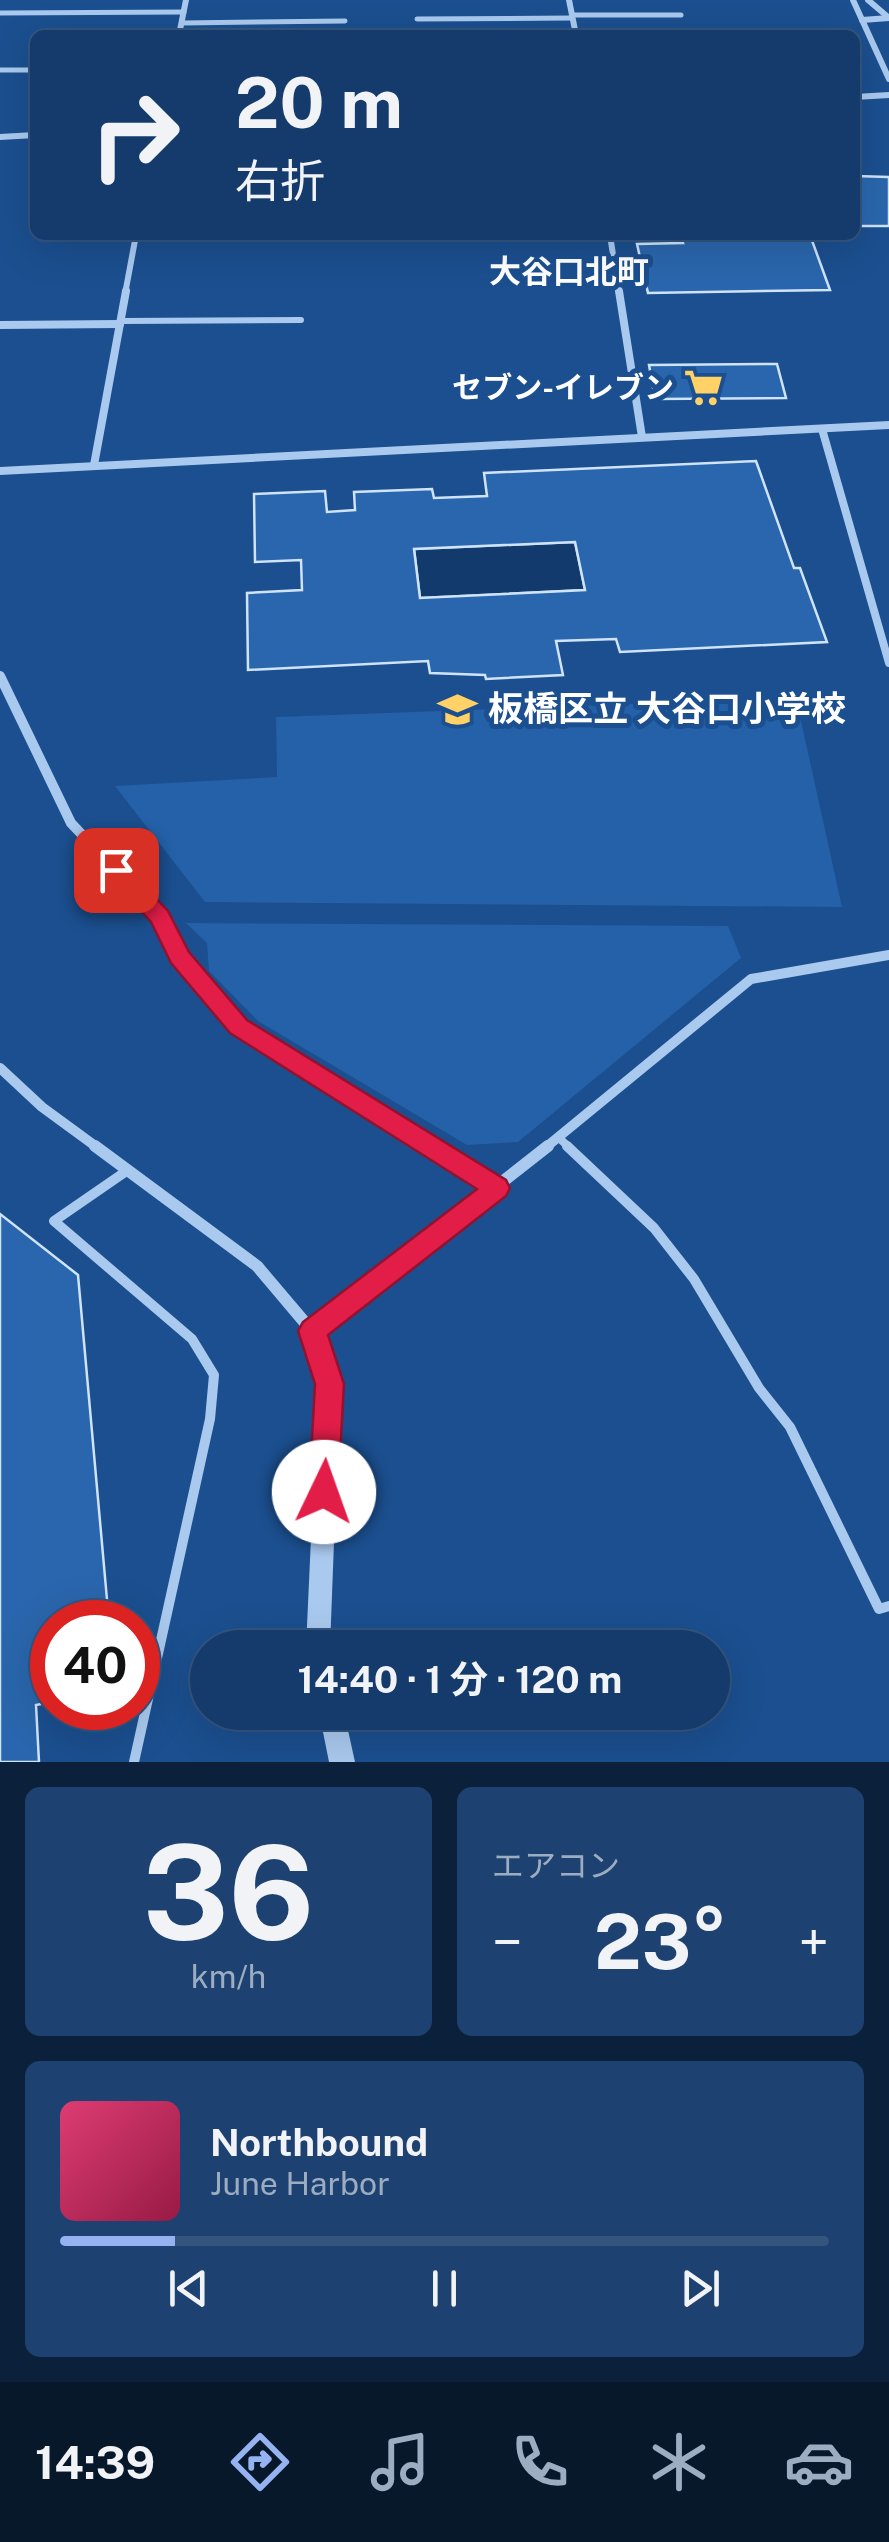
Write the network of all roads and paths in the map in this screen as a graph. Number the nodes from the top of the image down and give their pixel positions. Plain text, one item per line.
1 (186, 0) edge
2 (569, 0) edge
3 (853, 0) edge
4 (868, 0) edge
5 (184, 12) junction
6 (0, 14) edge
7 (682, 15) dead end
8 (572, 16) junction
9 (889, 18) edge
10 (417, 19) dead end
11 (862, 20) junction
12 (345, 22) dead end
13 (182, 23) junction
14 (180, 30) edge
15 (575, 30) edge
16 (0, 70) edge
17 (30, 70) edge
18 (889, 79) edge
19 (889, 95) edge
20 (860, 97) edge
21 (30, 136) edge
22 (0, 137) edge
23 (135, 240) edge
24 (611, 240) edge
25 (301, 320) dead end
26 (120, 322) junction
27 (0, 325) edge
28 (889, 425) edge
29 (822, 429) junction
30 (642, 438) junction
31 (94, 465) junction
32 (0, 471) edge
33 (889, 663) edge
34 (0, 676) edge
35 (889, 955) edge
36 (0, 1068) edge
37 (558, 1138) junction
38 (128, 1170) junction
39 (497, 1188) junction
40 (312, 1331) junction
41 (889, 1606) edge
42 (319, 1630) edge
43 (336, 1730) edge
44 (134, 1762) edge
45 (342, 1762) edge

1 - 5 street
2 - 8 street
3 - 11 street
4 - 9 street
5 - 6 lane
5 - 13 street
7 - 8 lane
8 - 10 lane
8 - 15 street
9 - 11 street
11 - 18 street
12 - 13 lane
13 - 14 street
16 - 17 lane
19 - 20 street
21 - 22 street
23 - 26 street
24 - 30 street
25 - 26 lane
26 - 27 street
26 - 31 street
28 - 29 street
29 - 30 street
29 - 33 street
30 - 31 street
31 - 32 street
34 - 39 street
35 - 37 street
36 - 38 street
37 - 39 street
37 - 41 lane
38 - 40 street
38 - 44 lane
39 - 40 street
40 - 42 street
43 - 45 street

